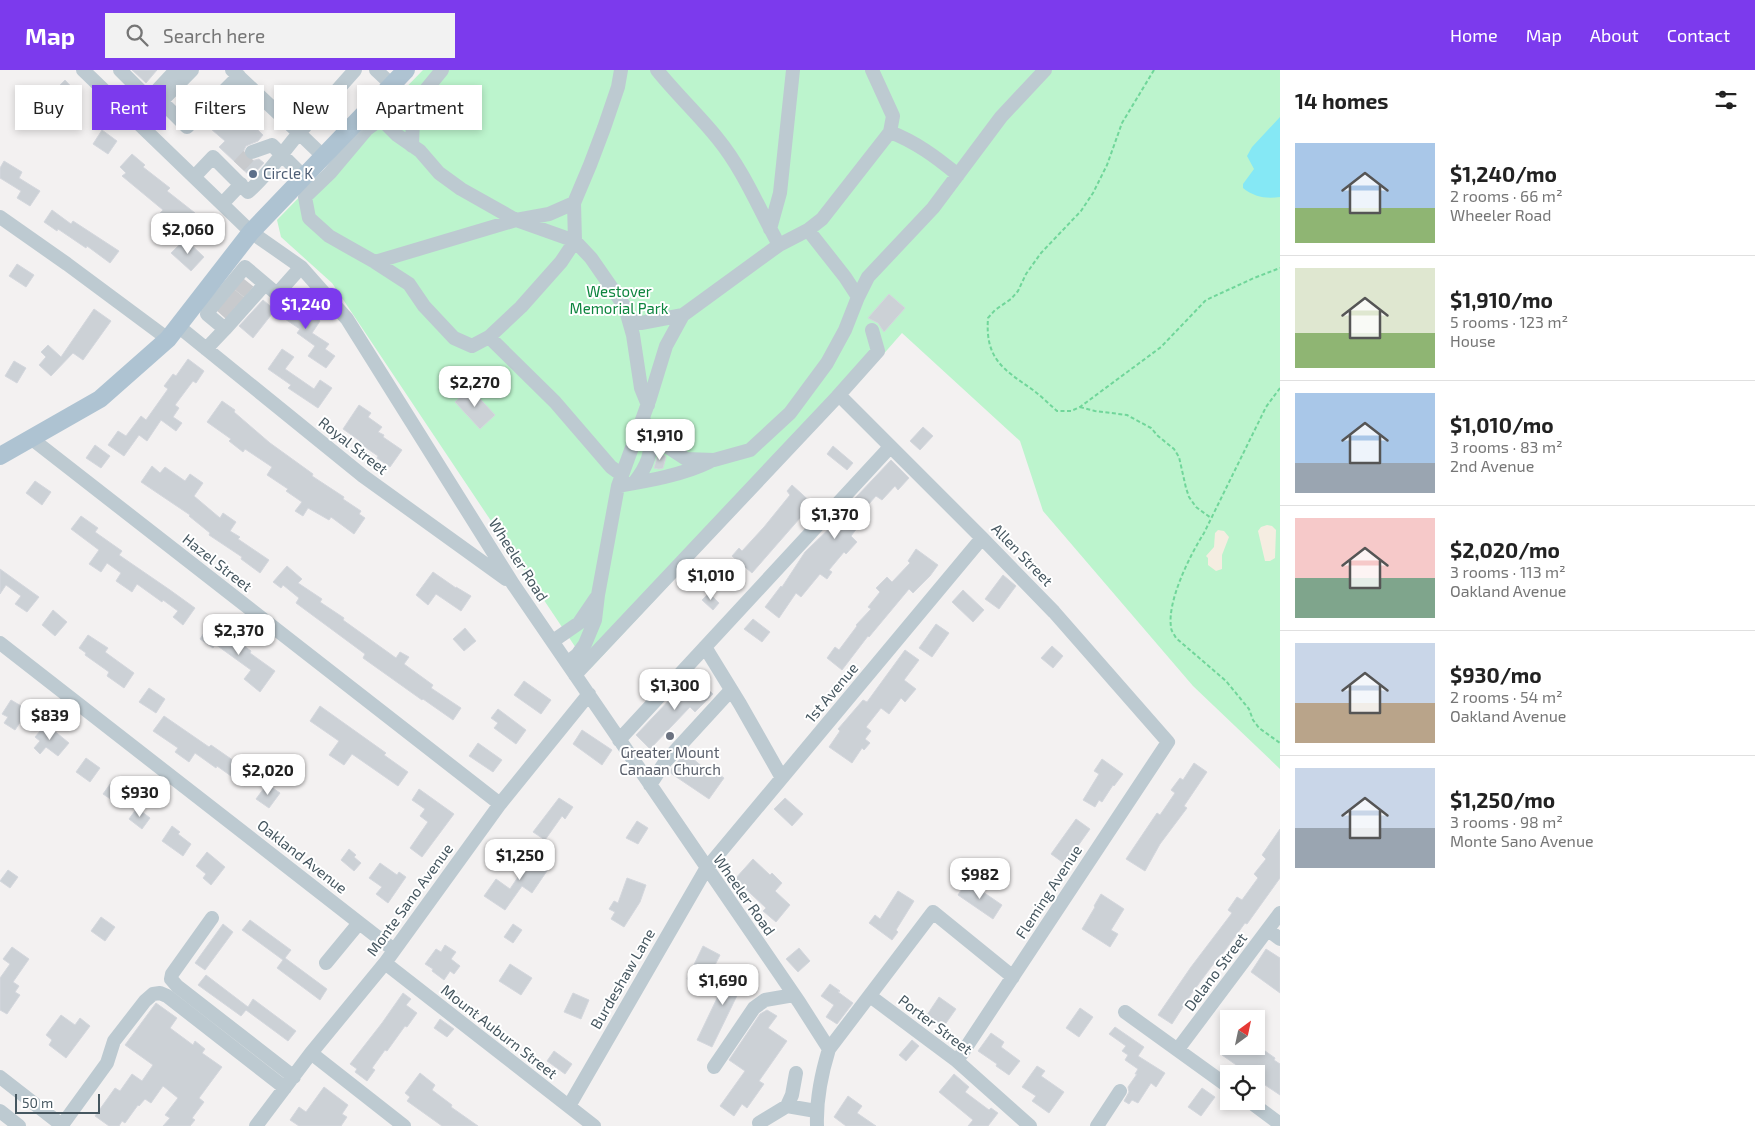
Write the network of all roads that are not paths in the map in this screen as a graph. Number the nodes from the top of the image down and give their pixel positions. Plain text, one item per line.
1 (83, 70) edge
2 (120, 70) edge
3 (176, 70) edge
4 (192, 70) edge
5 (355, 70) edge
6 (376, 70) edge
7 (406, 70) edge
8 (442, 70) edge
9 (621, 70) edge
10 (657, 70) edge
11 (793, 70) edge
12 (872, 70) edge
13 (1045, 70) edge
14 (236, 73) edge
15 (99, 85) edge
16 (392, 85) joint
17 (430, 85) edge
18 (166, 96) edge
19 (166, 106) edge
20 (357, 122) edge
21 (145, 130) edge
22 (366, 130) edge
23 (392, 130) edge
24 (412, 130) edge
25 (890, 132) junction
26 (299, 133) junction
27 (412, 146) junction
28 (276, 149) junction
29 (256, 155) tunnel mouth
30 (324, 157) junction
31 (958, 175) junction
32 (241, 176) junction
33 (194, 177) junction
34 (304, 177) junction
35 (574, 202) junction
36 (222, 204) junction
37 (0, 217) edge
38 (516, 220) junction
39 (770, 229) junction
40 (808, 230) junction
41 (251, 232) junction
42 (575, 241) junction
43 (778, 245) junction
44 (375, 262) junction
45 (301, 267) junction
46 (265, 284) junction
47 (858, 297) junction
48 (231, 300) junction
49 (683, 315) junction
50 (629, 319) junction
51 (226, 329) junction
52 (872, 330) dead end
53 (173, 333) junction
54 (489, 337) junction
55 (206, 349) junction
56 (844, 400) dead end
57 (648, 405) junction
58 (647, 425) junction
59 (32, 439) junction
60 (890, 447) junction
61 (0, 456) edge
62 (714, 460) junction
63 (625, 481) junction
64 (982, 538) junction
65 (512, 584) junction
66 (598, 595) junction
67 (553, 641) junction
68 (0, 643) edge
69 (705, 647) junction
70 (567, 663) junction
71 (575, 675) junction
72 (731, 690) junction
73 (589, 694) junction
74 (619, 740) junction
75 (1168, 742) joint
76 (782, 778) junction
77 (650, 785) junction
78 (500, 804) junction
79 (706, 869) junction
80 (1280, 913) edge
81 (212, 918) dead end
82 (359, 923) junction
83 (1268, 930) junction
84 (1280, 939) edge
85 (394, 950) junction
86 (326, 962) dead end
87 (385, 963) junction
88 (1013, 977) junction
89 (794, 995) junction
90 (870, 996) junction
91 (1125, 1012) dead end
92 (1178, 1049) junction
93 (829, 1050) junction
94 (311, 1054) junction
95 (957, 1061) junction
96 (714, 1067) dead end
97 (796, 1073) dead end
98 (294, 1077) junction
99 (0, 1078) edge
100 (1220, 1080) edge
101 (285, 1088) junction
102 (1120, 1091) dead end
103 (568, 1106) junction
104 (787, 1106) junction
105 (1261, 1110) edge
106 (0, 1111) edge
107 (816, 1111) junction
108 (759, 1123) dead end
109 (57, 1124) edge
110 (1280, 1124) edge
111 (19, 1126) edge
112 (256, 1126) edge
113 (404, 1126) edge
114 (594, 1126) edge
115 (816, 1126) edge
116 (1030, 1126) edge
117 (1097, 1126) edge

1 - 15 street, Wheeler Road
2 - 3 street
4 - 18 street
5 - 26 street
6 - 16 street
7 - 16 main road
8 - 17 street
9 - 35 street
10 - 39 street
11 - 39 street
12 - 25 street
13 - 31 street
14 - 19 street
14 - 26 street
20 - 30 main road
21 - 33 street, Wheeler Road
22 - 44 street
23 - 27 street
24 - 27 street
25 - 31 street
25 - 40 street
26 - 28 street
26 - 30 street
27 - 38 street
28 - 29 street
28 - 32 street
28 - 34 street
30 - 34 main road
31 - 47 street
32 - 33 street
32 - 36 street
33 - 36 street, Wheeler Road
34 - 41 main road
35 - 38 street
35 - 42 street
36 - 41 street, Wheeler Road
37 - 53 street, Royal Street
38 - 42 street
38 - 44 street
39 - 43 street
40 - 43 street
40 - 47 street
41 - 45 street, Wheeler Road
41 - 48 main road
42 - 50 street
42 - 54 street
43 - 49 street
44 - 54 street
45 - 46 street
45 - 65 street, Wheeler Road
46 - 48 street
46 - 48 street
47 - 62 street
48 - 51 street
48 - 51 street
48 - 53 main road
49 - 50 street
49 - 57 street
50 - 57 street
51 - 55 street
52 - 71 street
53 - 55 street, Royal Street
53 - 59 main road
54 - 63 street
55 - 65 street, Royal Street
56 - 60 street, Allen Street
57 - 58 street
58 - 62 street
58 - 63 street
59 - 61 main road
59 - 78 street, Hazel Street
60 - 64 street, Allen Street
60 - 69 street
62 - 63 street
63 - 66 street
64 - 75 street, Allen Street
64 - 76 street, 1st Avenue
65 - 67 street, Wheeler Road
66 - 67 street
66 - 70 street
67 - 70 street, Wheeler Road
68 - 82 street, Oakland Avenue
69 - 72 street
69 - 74 street
70 - 71 street, Wheeler Road
71 - 73 street, Wheeler Road
72 - 76 street
72 - 77 street
73 - 74 street, Wheeler Road
73 - 78 street, Monte Sano Avenue
74 - 77 street, Wheeler Road
75 - 88 street, Fleming Avenue
76 - 79 street, 1st Avenue
77 - 79 street, Wheeler Road
78 - 85 street, Monte Sano Avenue
79 - 89 street, Wheeler Road
79 - 103 street, Burdeshaw Lane
80 - 83 street, Delano Street
81 - 98 street
82 - 85 street, Oakland Avenue
82 - 86 street
83 - 84 street
83 - 92 street, Delano Street
85 - 87 street, Monte Sano Avenue
87 - 94 street, Monte Sano Avenue
87 - 103 street, Mount Auburn Street
88 - 90 street
88 - 95 street, Fleming Avenue
89 - 93 street, Wheeler Road
89 - 96 street
90 - 93 street
90 - 95 street, Porter Street
91 - 92 street
92 - 100 street
93 - 107 street
94 - 98 street, Monte Sano Avenue
94 - 113 street
95 - 116 street, Porter Street
97 - 104 street
98 - 101 street, Monte Sano Avenue
99 - 109 street
101 - 109 street
101 - 112 street, Monte Sano Avenue
102 - 117 street
103 - 114 street, Mount Auburn Street
104 - 107 street
104 - 108 street
105 - 110 street
106 - 111 street
107 - 115 street

